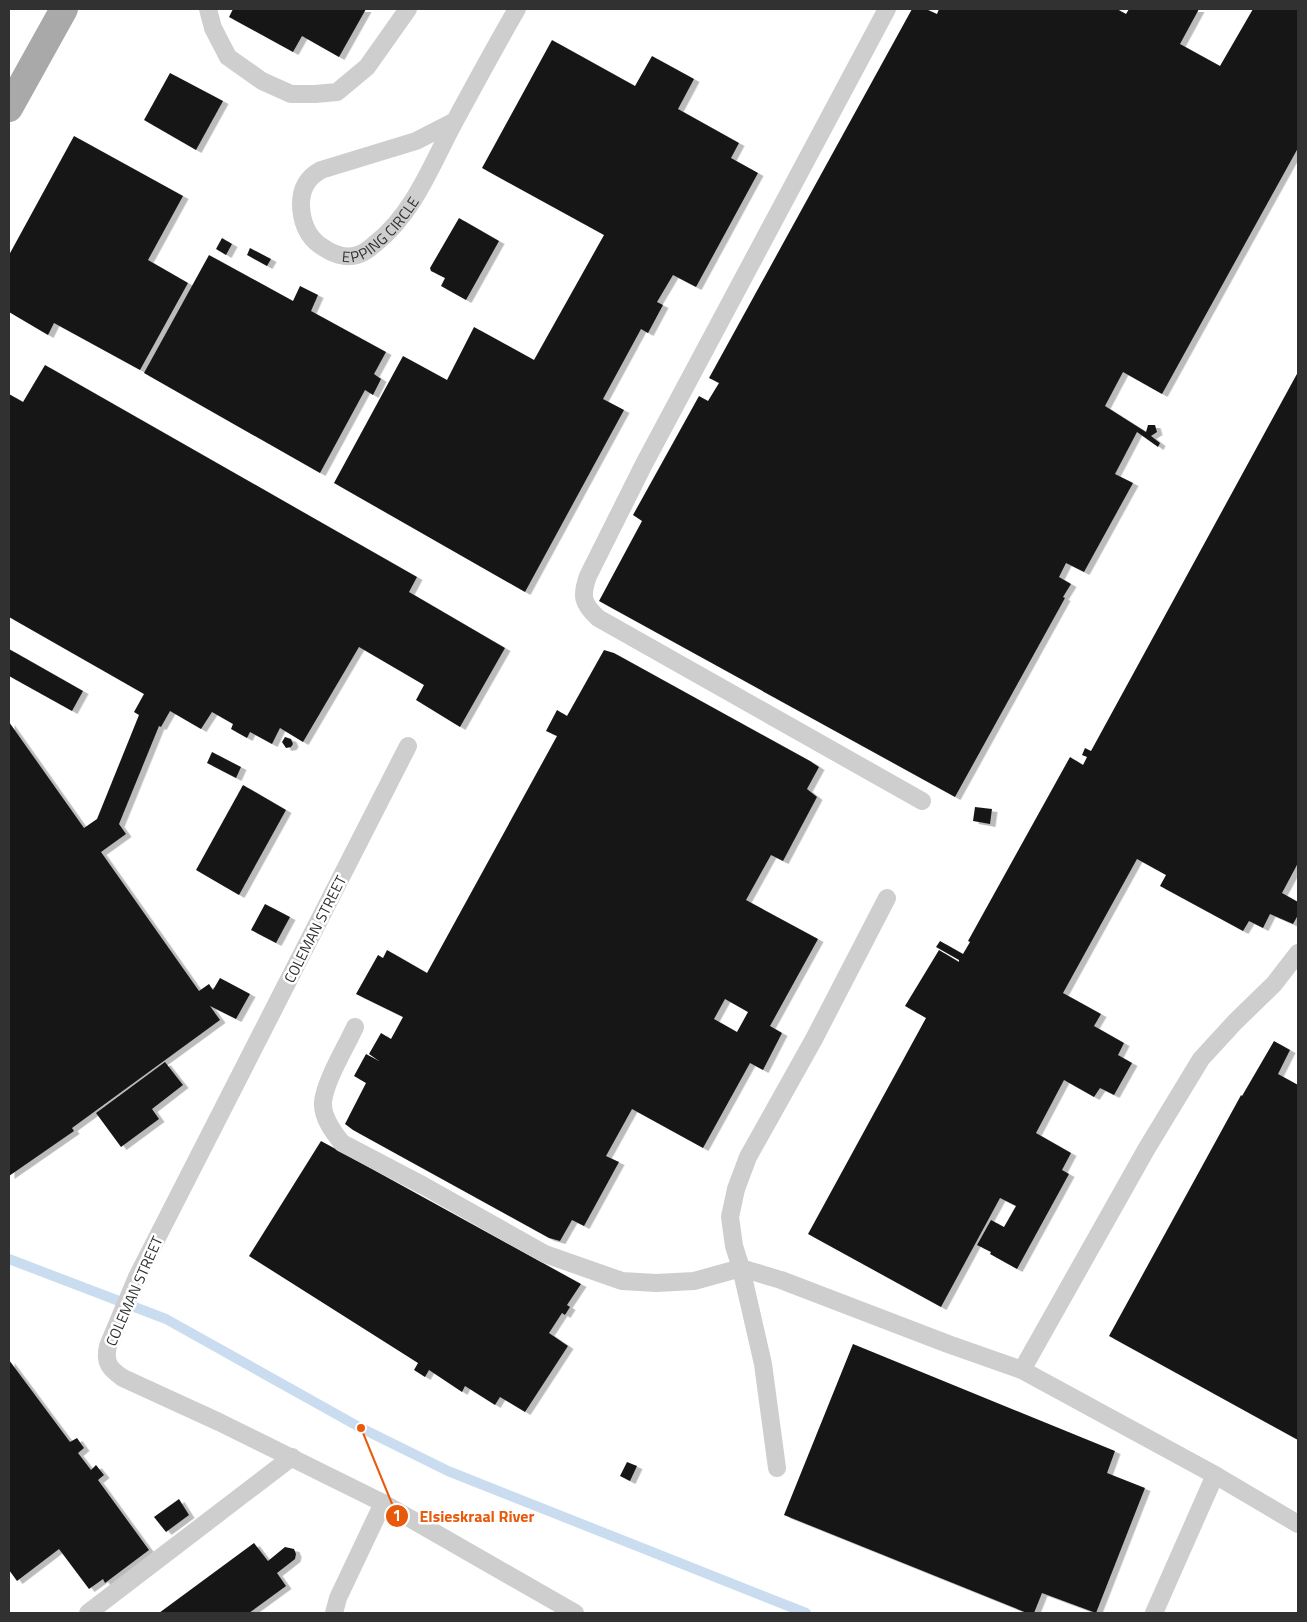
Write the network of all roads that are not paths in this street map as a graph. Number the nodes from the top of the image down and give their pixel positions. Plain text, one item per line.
1 (64, 9) edge
2 (208, 9) edge
3 (408, 9) edge
4 (517, 9) edge
5 (887, 9) edge
6 (9, 108) edge
7 (454, 121) junction
8 (408, 746) dead end
9 (922, 801) dead end
10 (886, 898) dead end
11 (1298, 953) edge
12 (355, 1027) dead end
13 (741, 1268) junction
14 (1022, 1370) junction
15 (292, 1457) junction
16 (777, 1468) dead end
17 (1215, 1475) junction
18 (383, 1503) junction
19 (1298, 1524) edge
20 (88, 1613) edge
21 (334, 1613) edge
22 (575, 1613) edge
23 (1154, 1613) edge

1 - 6 main road
2 - 3 lane
4 - 7 lane, EPPING CIRCLE
5 - 9 lane
7 - 7 lane, EPPING CIRCLE
8 - 15 lane, COLEMAN STREET
10 - 13 lane
11 - 14 lane
12 - 13 lane
13 - 14 lane
13 - 16 lane
14 - 17 lane
15 - 18 lane, COLEMAN STREET
15 - 20 lane
17 - 19 lane
17 - 23 lane
18 - 21 lane
18 - 22 lane, COLEMAN STREET

